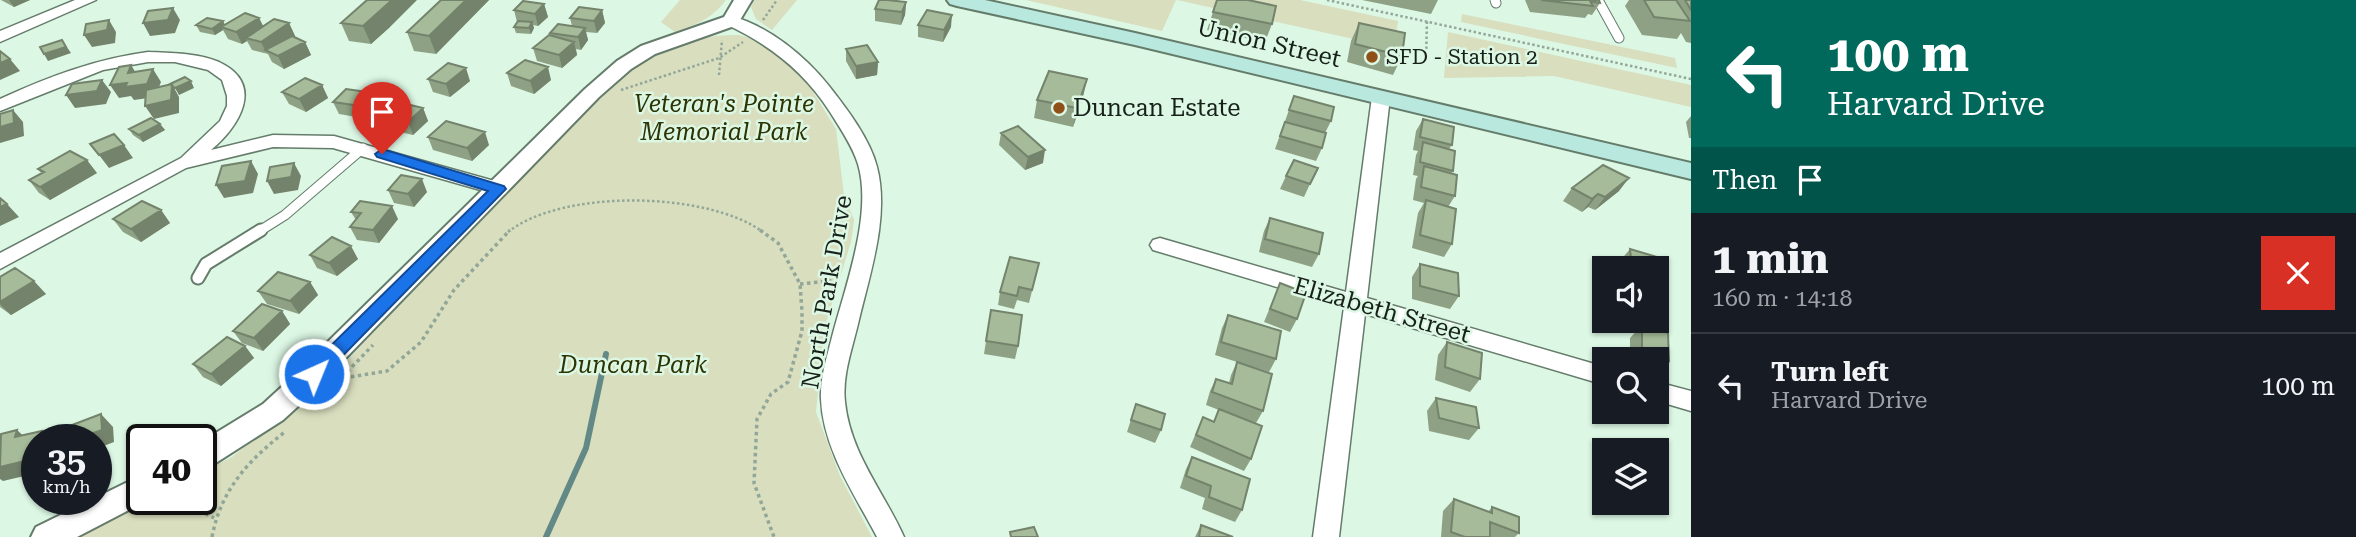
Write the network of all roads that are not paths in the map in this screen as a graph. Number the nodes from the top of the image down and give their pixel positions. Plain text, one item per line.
1 (88, 0) edge
2 (743, 0) edge
3 (957, 0) edge
4 (1587, 2) edge
5 (1599, 2) edge
6 (727, 28) junction
7 (0, 37) edge
8 (1619, 38) dead end
9 (1381, 97) junction
10 (0, 106) edge
11 (227, 125) junction
12 (273, 141) junction
13 (363, 148) junction
14 (180, 164) junction
15 (1691, 170) edge
16 (498, 189) junction
17 (1160, 246) dead end
18 (0, 262) edge
19 (198, 278) dead end
20 (1356, 302) junction
21 (1592, 372) edge
22 (1669, 395) edge
23 (1691, 401) edge
24 (217, 449) edge
25 (126, 496) edge
26 (47, 537) edge
27 (891, 537) edge
28 (1326, 537) edge

1 - 7 street
2 - 6 street
3 - 9 main road, Union Street
4 - 5 lane
5 - 8 lane
6 - 16 street
6 - 27 street, North Park Drive
9 - 15 main road, Union Street
9 - 20 street
10 - 11 street
11 - 12 street
11 - 14 street
12 - 13 street
12 - 14 street
13 - 16 street
13 - 19 lane
14 - 18 street
16 - 24 street
17 - 20 street, Elizabeth Street
20 - 21 street, Elizabeth Street
20 - 28 street
22 - 23 street
25 - 26 street

